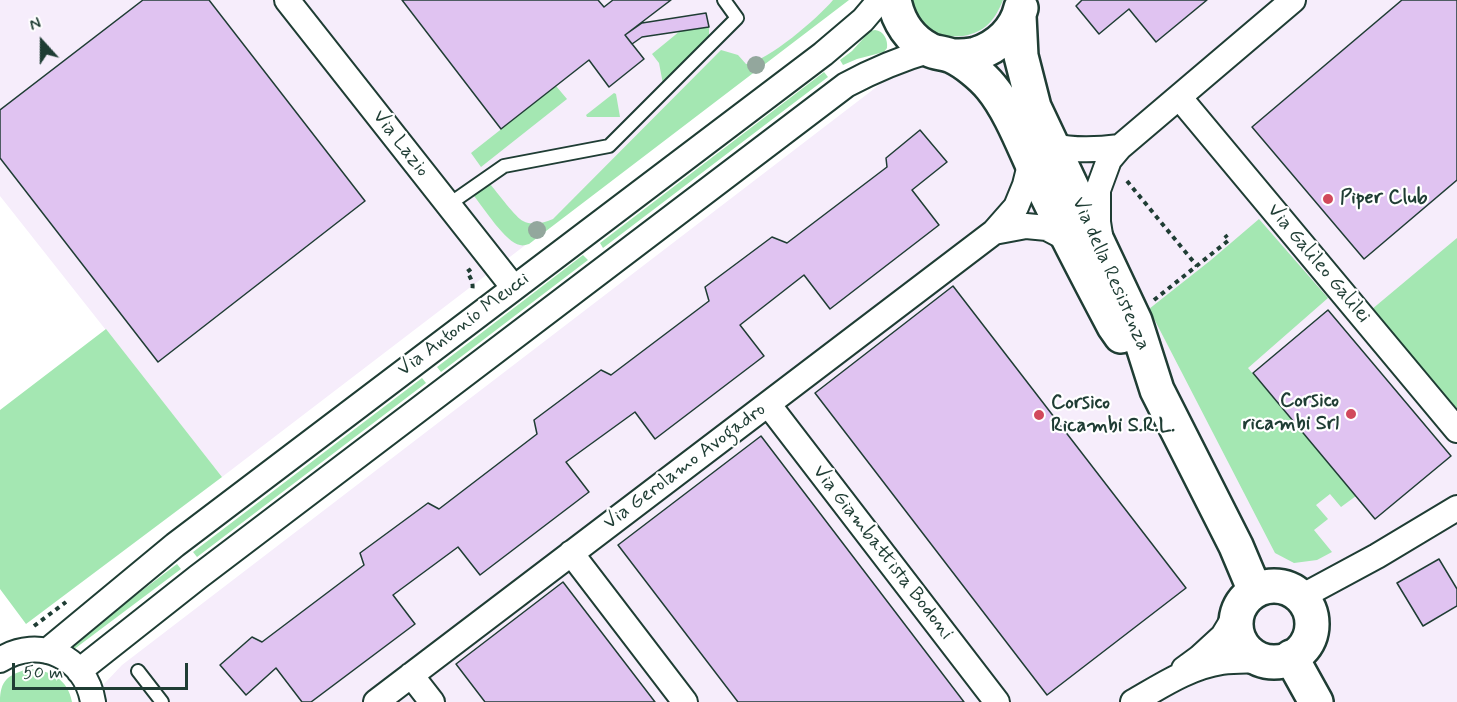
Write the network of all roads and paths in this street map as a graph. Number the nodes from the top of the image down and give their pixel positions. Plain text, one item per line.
1 (286, 0) edge
2 (724, 0) edge
3 (880, 0) edge
4 (894, 0) edge
5 (1293, 0) edge
6 (1021, 8) edge
7 (942, 53) junction
8 (1179, 97) junction
9 (1120, 147) junction
10 (1041, 154) junction
11 (448, 205) junction
12 (994, 232) junction
13 (1225, 235) dead end
14 (1068, 239) junction
15 (1104, 257) junction
16 (514, 288) junction
17 (1135, 321) junction
18 (1157, 390) junction
19 (768, 404) junction
20 (1457, 430) edge
21 (1457, 508) edge
22 (571, 553) junction
23 (1301, 597) junction
24 (1246, 602) junction
25 (48, 651) junction
26 (2, 656) edge
27 (1277, 658) junction
28 (80, 671) junction
29 (138, 671) dead end
30 (411, 675) junction
31 (1168, 681) junction
32 (93, 702) edge
33 (162, 702) edge
34 (375, 702) edge
35 (432, 702) edge
36 (685, 702) edge
37 (997, 702) edge
38 (1133, 702) edge
39 (1316, 702) edge

1 - 11 street, Via Lazio
2 - 11 lane
3 - 16 street, Via Antonio Meucci
4 - 7 street
5 - 8 street
6 - 7 street
6 - 10 street, Via della Resistenza
7 - 10 street
7 - 28 street, Via Antonio Meucci
8 - 9 street
8 - 20 street, Via Galileo Galilei
9 - 10 street
9 - 15 street
10 - 12 street, Via Gerolamo Avogadro
10 - 14 street
10 - 15 street, Via della Resistenza
11 - 16 street, Via Lazio
12 - 14 street, Via Gerolamo Avogadro
12 - 19 street, Via Gerolamo Avogadro
13 - 17 path
14 - 18 street
15 - 17 street, Via della Resistenza
16 - 25 street, Via Antonio Meucci
17 - 18 street, Via della Resistenza
18 - 24 street, Via della Resistenza
19 - 22 street, Via Gerolamo Avogadro
19 - 37 street, Via Giambattista Bodoni
21 - 23 street
22 - 30 street, Via Gerolamo Avogadro
22 - 36 street
23 - 24 street
23 - 27 street
24 - 27 street
24 - 31 street
25 - 26 street
25 - 28 street
27 - 31 street
27 - 39 street
28 - 32 street
29 - 33 lane
30 - 34 street, Via Gerolamo Avogadro
30 - 35 street
31 - 38 street

